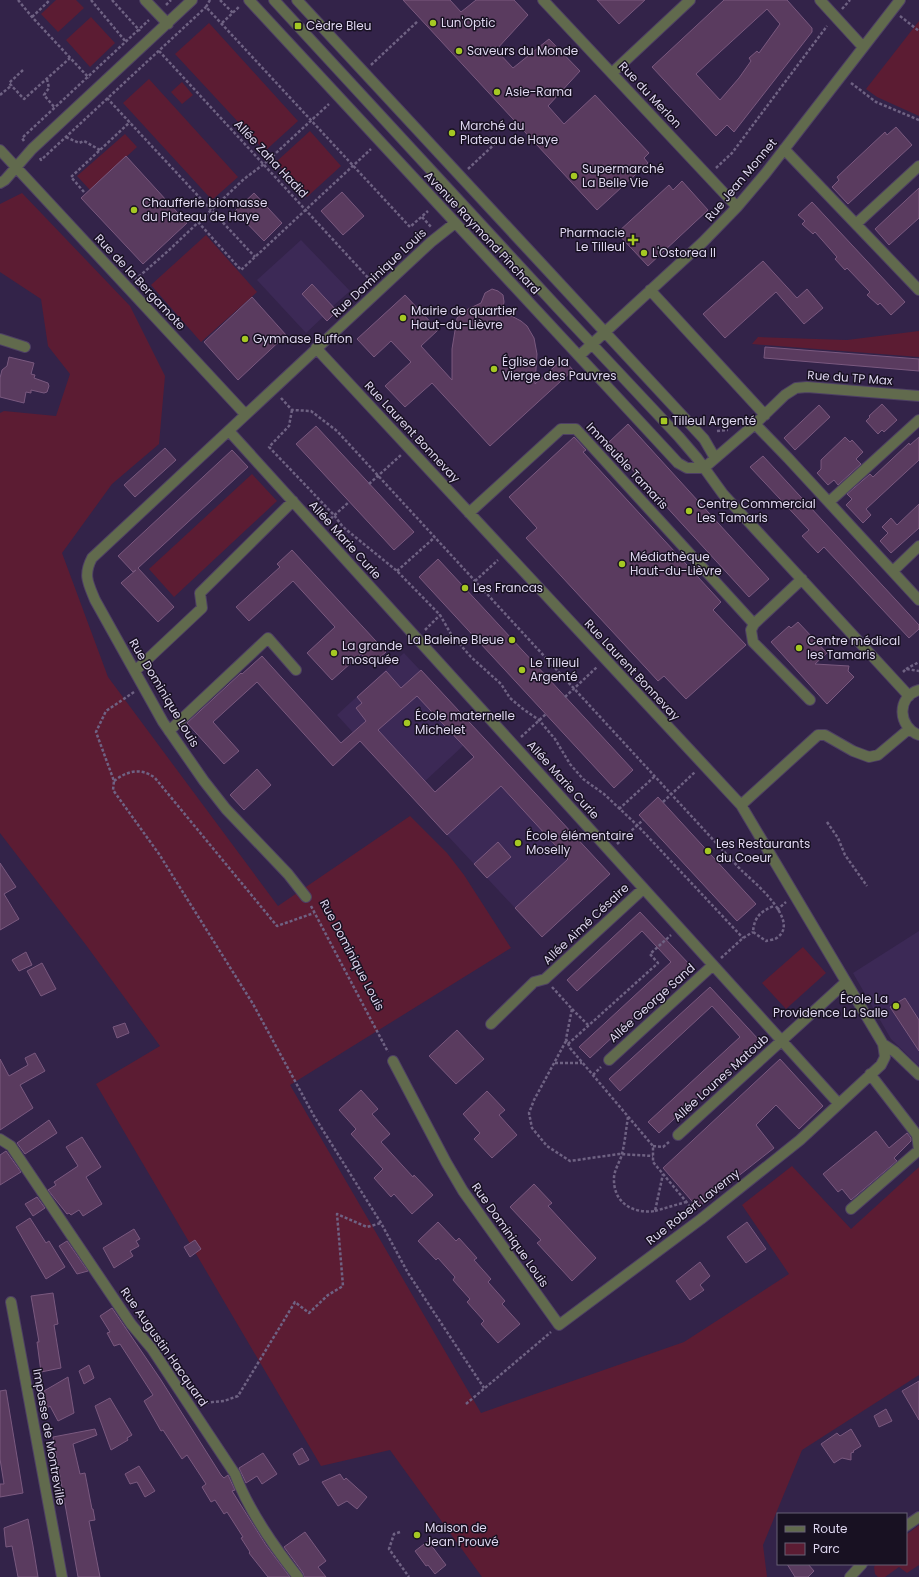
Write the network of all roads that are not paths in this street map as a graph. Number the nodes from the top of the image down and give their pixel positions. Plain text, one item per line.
1 (145, 0) edge
2 (192, 0) edge
3 (249, 0) edge
4 (274, 0) edge
5 (297, 0) edge
6 (544, 0) edge
7 (690, 0) edge
8 (820, 0) edge
9 (900, 0) edge
10 (168, 24) junction
11 (863, 47) junction
12 (612, 73) junction
13 (784, 149) junction
14 (0, 150) edge
15 (919, 166) edge
16 (16, 167) junction
17 (0, 183) edge
18 (737, 207) junction
19 (455, 223) junction
20 (856, 224) junction
21 (650, 290) junction
22 (919, 290) edge
23 (605, 331) junction
24 (0, 339) edge
25 (592, 344) junction
26 (25, 347) dead end
27 (316, 348) junction
28 (579, 356) junction
29 (919, 396) edge
30 (244, 414) junction
31 (765, 415) junction
32 (919, 420) edge
33 (755, 424) junction
34 (229, 431) junction
35 (715, 458) junction
36 (704, 468) junction
37 (292, 501) junction
38 (829, 502) junction
39 (469, 514) junction
40 (919, 546) edge
41 (893, 571) junction
42 (802, 579) junction
43 (919, 600) edge
44 (754, 624) junction
45 (296, 670) dead end
46 (135, 671) junction
47 (919, 690) edge
48 (909, 696) junction
49 (810, 700) dead end
50 (909, 729) junction
51 (169, 731) junction
52 (919, 735) edge
53 (741, 805) junction
54 (643, 889) junction
55 (306, 897) road end
56 (713, 965) junction
57 (846, 982) junction
58 (491, 1024) dead end
59 (782, 1040) junction
60 (883, 1044) junction
61 (609, 1060) dead end
62 (394, 1061) road end
63 (870, 1074) junction
64 (919, 1075) edge
65 (839, 1104) junction
66 (678, 1135) road end
67 (0, 1139) edge
68 (919, 1150) edge
69 (851, 1209) dead end
70 (11, 1302) dead end
71 (559, 1325) joint
72 (919, 1517) edge
73 (907, 1525) edge
74 (861, 1565) edge
75 (62, 1577) edge
76 (298, 1577) edge
77 (850, 1577) edge

1 - 10 street
2 - 10 street
3 - 19 street, Avenue Raymond Pinchard
4 - 25 street, Avenue Raymond Pinchard
5 - 23 street, Avenue Raymond Pinchard
6 - 12 street, Rue du Merlon
7 - 12 street
8 - 11 street
9 - 11 street, Rue Jean Monnet
10 - 16 street
11 - 13 street, Rue Jean Monnet
12 - 18 street, Rue du Merlon
13 - 18 street, Rue Jean Monnet
13 - 20 street
14 - 16 street, Rue de la Bergamote
15 - 20 street
16 - 17 street
16 - 30 street, Rue de la Bergamote
18 - 21 street, Rue Jean Monnet
19 - 27 street, Rue Dominique Louis
19 - 28 street, Avenue Raymond Pinchard
20 - 22 street
21 - 23 street, Rue Jean Monnet
21 - 31 street
23 - 25 street, Rue Jean Monnet
23 - 35 street, Avenue Raymond Pinchard
24 - 26 street
25 - 28 street, Rue Jean Monnet
25 - 36 street, Avenue Raymond Pinchard
27 - 30 street, Rue Dominique Louis
27 - 39 street, Rue Laurent Bonnevay
28 - 36 street, Avenue Raymond Pinchard
29 - 31 street, Rue du TP Max
30 - 34 street, Rue Dominique Louis
31 - 33 street, Rue du TP Max
32 - 38 street
33 - 35 street, Rue du TP Max
33 - 38 street
34 - 37 street, Allée Marie Curie
34 - 46 street, Rue Dominique Louis
35 - 36 street
36 - 42 street, Avenue Raymond Pinchard
37 - 46 street
37 - 54 street, Allée Marie Curie
38 - 41 street
39 - 44 street, Immeuble Tamaris
39 - 53 street, Rue Laurent Bonnevay
40 - 41 street
41 - 43 street
42 - 44 street
42 - 48 street, Avenue Raymond Pinchard
44 - 49 street
45 - 51 street
46 - 51 street, Rue Dominique Louis
47 - 48 street
48 - 50 street
50 - 52 street
50 - 53 street
51 - 55 street, Rue Dominique Louis
53 - 57 street, Rue Laurent Bonnevay
54 - 56 street, Allée Marie Curie
54 - 58 street, Allée Aimé Césaire
56 - 59 street, Allée Marie Curie
56 - 61 street, Allée George Sand
57 - 59 street, Allée Lounes Matoub
57 - 60 street, Rue Laurent Bonnevay
59 - 65 street, Allée Marie Curie
59 - 66 street, Allée Lounes Matoub
60 - 63 street, Rue Robert Laverny
60 - 64 street
62 - 71 street, Rue Dominique Louis
63 - 65 street, Rue Robert Laverny
63 - 68 street
65 - 71 street, Rue Robert Laverny
67 - 76 street, Rue Augustin Hacquard
68 - 69 street
70 - 75 street, Impasse de Montreville
72 - 73 street
74 - 77 street

